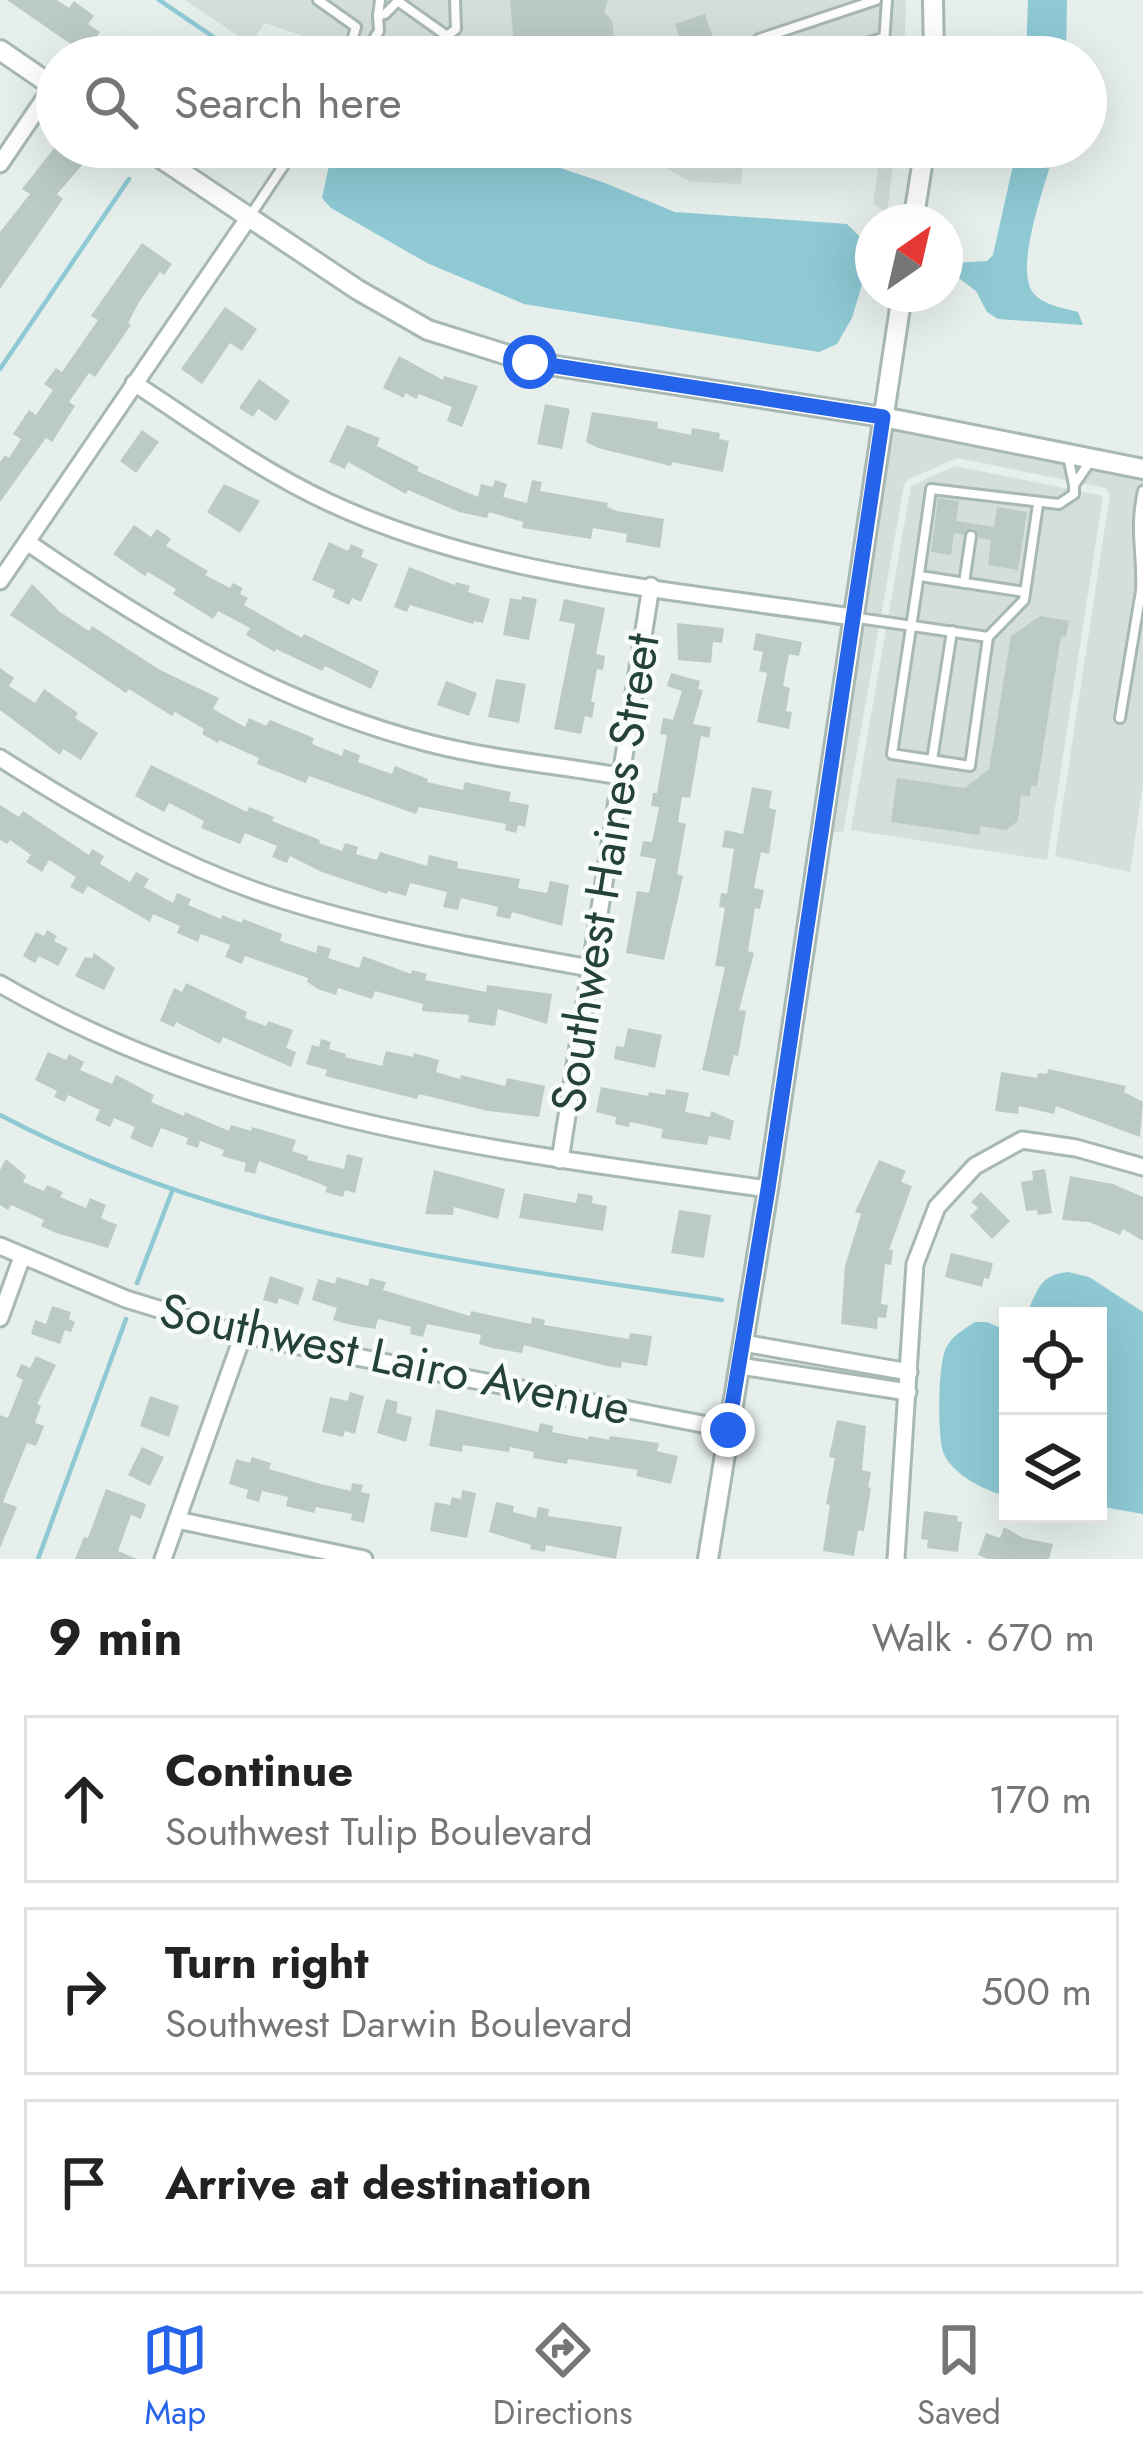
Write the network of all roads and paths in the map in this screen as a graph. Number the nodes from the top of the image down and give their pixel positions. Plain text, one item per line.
1 (318, 0) edge
2 (380, 0) edge
3 (455, 0) edge
4 (876, 0) edge
5 (887, 0) edge
6 (933, 0) edge
7 (399, 1) edge
8 (378, 16) junction
9 (356, 36) edge
10 (376, 36) edge
11 (767, 36) edge
12 (885, 36) edge
13 (934, 36) edge
14 (0, 50) edge
15 (36, 74) edge
16 (36, 114) edge
17 (0, 164) edge
18 (176, 168) edge
19 (282, 168) edge
20 (923, 168) edge
21 (917, 204) edge
22 (249, 217) junction
23 (899, 312) edge
24 (134, 382) junction
25 (883, 417) junction
26 (1068, 454) junction
27 (1092, 459) junction
28 (1143, 470) edge
29 (1074, 485) junction
30 (1143, 491) edge
31 (1038, 504) junction
32 (971, 536) dead end
33 (27, 542) junction
34 (920, 576) junction
35 (0, 581) edge
36 (964, 583) junction
37 (650, 586) junction
38 (1025, 592) junction
39 (851, 617) junction
40 (912, 625) junction
41 (952, 631) junction
42 (988, 637) junction
43 (1120, 718) dead end
44 (0, 758) edge
45 (932, 760) junction
46 (619, 776) junction
47 (590, 968) junction
48 (0, 984) edge
49 (560, 1160) junction
50 (1143, 1167) edge
51 (768, 1189) junction
52 (0, 1246) edge
53 (22, 1257) junction
54 (0, 1318) edge
55 (243, 1335) junction
56 (743, 1343) junction
57 (839, 1362) junction
58 (740, 1366) junction
59 (909, 1372) junction
60 (836, 1380) junction
61 (908, 1392) junction
62 (728, 1430) junction
63 (177, 1520) junction
64 (163, 1559) edge
65 (364, 1559) edge
66 (708, 1559) edge
67 (896, 1559) edge

1 - 9 lane
2 - 8 lane
3 - 7 lane
4 - 11 lane
5 - 12 lane
6 - 13 street
7 - 8 lane
8 - 10 lane
14 - 15 street
16 - 17 street
18 - 22 street
19 - 22 lane
20 - 21 street
22 - 24 street
22 - 25 street
23 - 25 street
24 - 33 street
24 - 37 street
25 - 26 street
25 - 39 street
26 - 27 street
26 - 29 lane
27 - 28 street
27 - 29 lane
29 - 31 lane
30 - 43 lane
31 - 34 lane
31 - 38 lane
32 - 36 lane
33 - 35 street
33 - 46 street
34 - 36 lane
34 - 40 lane
36 - 38 lane
37 - 39 street
37 - 46 street, Southwest Haines Street
38 - 42 lane
39 - 40 lane
39 - 51 street
40 - 41 lane
40 - 45 lane
41 - 42 lane
41 - 45 lane
42 - 45 lane
44 - 47 street
46 - 47 street, Southwest Haines Street
47 - 49 street, Southwest Haines Street
48 - 49 street
49 - 51 street
50 - 59 street
51 - 56 street
52 - 53 street, Southwest Lairo Avenue
53 - 54 street
53 - 55 street, Southwest Lairo Avenue
55 - 62 street, Southwest Lairo Avenue
55 - 63 street
56 - 57 street
56 - 58 street
57 - 59 street
57 - 60 street
58 - 60 street
58 - 62 street
59 - 61 street
60 - 61 street
61 - 67 street
62 - 66 street
63 - 64 street
63 - 65 street

